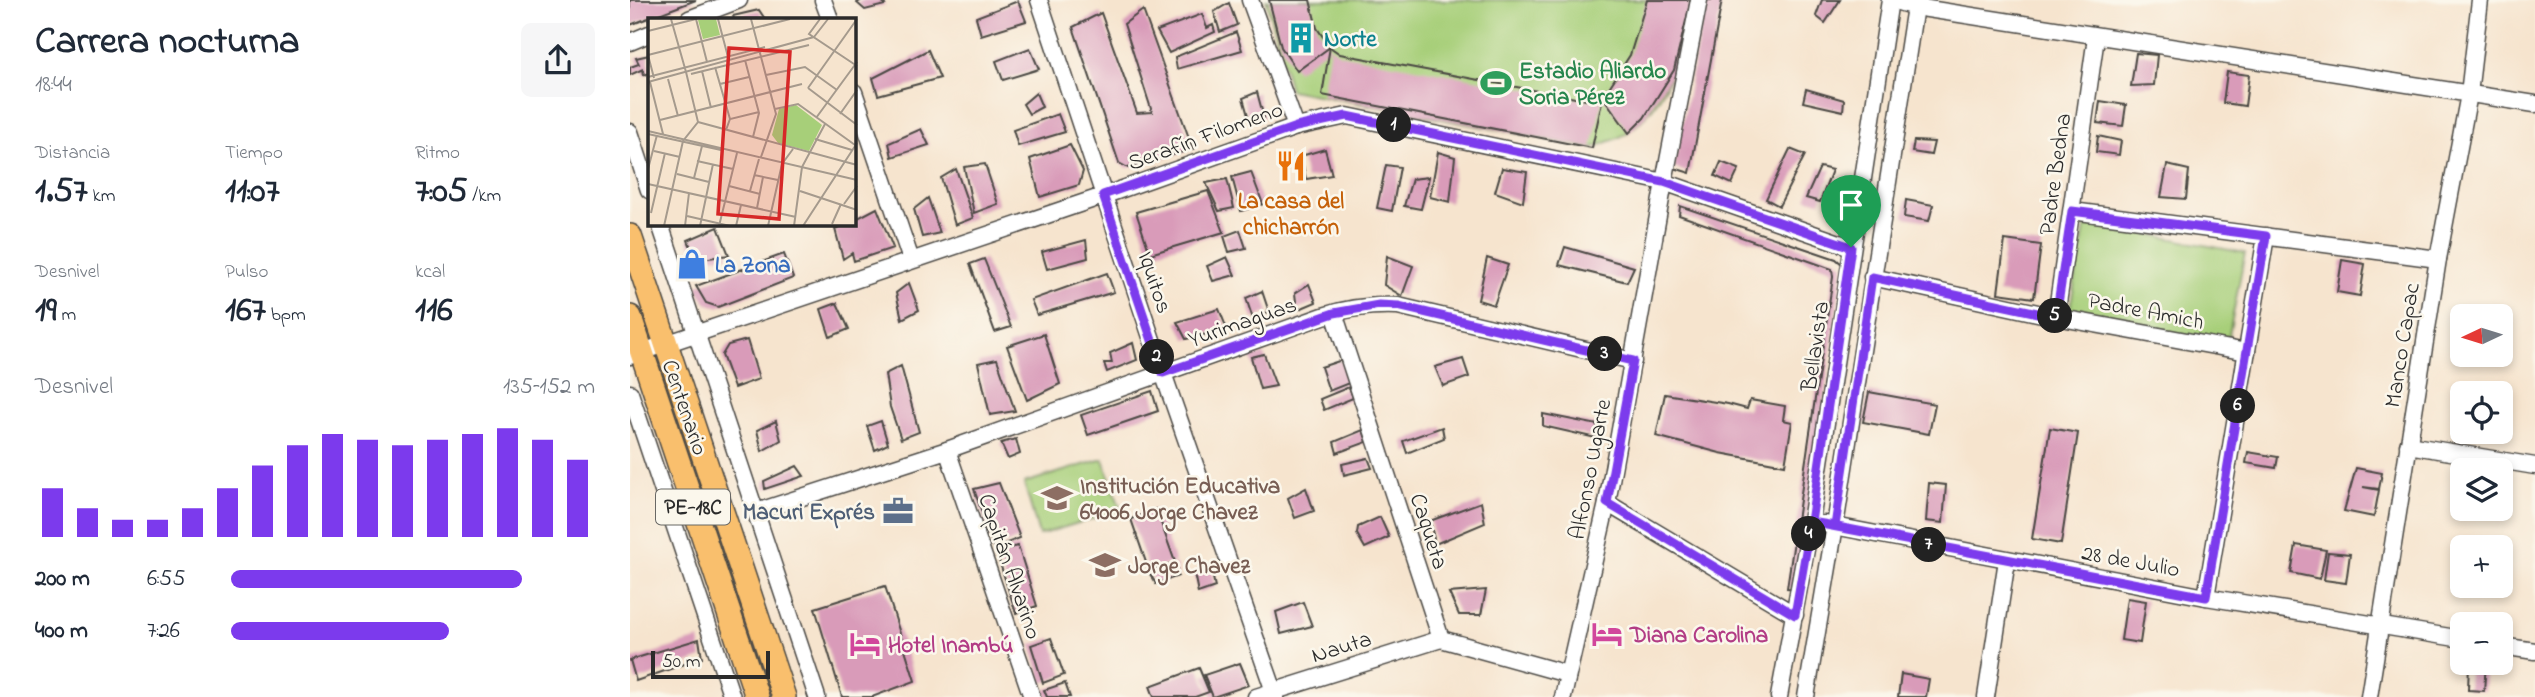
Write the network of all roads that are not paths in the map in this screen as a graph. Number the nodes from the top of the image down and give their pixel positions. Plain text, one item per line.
1 (739, 0) edge
2 (823, 0) edge
3 (1039, 0) edge
4 (1250, 0) edge
5 (1699, 0) edge
6 (1891, 0) edge
7 (2480, 0) edge
8 (1916, 3) edge
9 (692, 18) edge
10 (830, 18) edge
11 (648, 34) edge
12 (2096, 37) junction
13 (630, 42) edge
14 (2469, 94) junction
15 (856, 98) edge
16 (2535, 104) edge
17 (1296, 127) junction
18 (630, 132) edge
19 (1664, 182) junction
20 (648, 188) edge
21 (1103, 195) junction
22 (2072, 211) junction
23 (661, 226) edge
24 (630, 236) edge
25 (2266, 236) junction
26 (1851, 247) junction
27 (911, 260) junction
28 (2438, 260) junction
29 (1872, 277) junction
30 (1334, 313) junction
31 (630, 317) edge
32 (2056, 317) junction
33 (697, 334) junction
34 (664, 344) junction
35 (2247, 352) junction
36 (635, 354) edge
37 (1633, 361) junction
38 (1163, 373) junction
39 (630, 393) edge
40 (2408, 445) junction
41 (947, 450) junction
42 (2535, 466) edge
43 (1607, 503) junction
44 (756, 512) junction
45 (1811, 522) junction
46 (1835, 526) junction
47 (2007, 560) junction
48 (2206, 597) junction
49 (1795, 615) junction
50 (2381, 625) junction
51 (2450, 637) edge
52 (1441, 639) junction
53 (2513, 648) edge
54 (2535, 651) edge
55 (1567, 674) junction
56 (1274, 694) edge
57 (732, 697) edge
58 (757, 697) edge
59 (783, 697) edge
60 (817, 697) edge
61 (1032, 697) edge
62 (1256, 697) edge
63 (1563, 697) edge
64 (1779, 697) edge
65 (1806, 697) edge
66 (1986, 697) edge
67 (2370, 697) edge

1 - 9 street
2 - 10 street
3 - 21 street, Iquitos
4 - 17 street
5 - 19 street, Alfonso Ugarte
6 - 8 street
6 - 26 street, Bellavista
7 - 14 street, Manco Capac
8 - 12 street
8 - 29 street, Bellavista
11 - 13 street
12 - 14 street
12 - 22 street, Padre Bedna
14 - 16 street
14 - 28 street, Manco Capac
15 - 27 street
17 - 19 street, Serafín Filomeno
17 - 21 street, Serafín Filomeno
18 - 20 street
19 - 26 street, Serafín Filomeno
19 - 37 street, Alfonso Ugarte
21 - 27 street, Serafín Filomeno
21 - 38 street, Iquitos
22 - 25 street
22 - 32 street, Padre Bedna
23 - 33 street
24 - 34 highway, Centenario / PE-18C
25 - 28 street
25 - 35 street
26 - 45 street, Bellavista
27 - 33 street, Serafín Filomeno
28 - 40 street, Manco Capac
29 - 32 street, Padre Amich
29 - 46 street, Bellavista
30 - 37 street, Yurimaguas
30 - 38 street, Yurimaguas
30 - 52 street, Caqueta
31 - 36 highway, Centenario / PE-18C
32 - 35 street, Padre Amich
33 - 34 street, Serafín Filomeno
33 - 44 street
34 - 36 street, Serafín Filomeno
34 - 59 highway, Centenario / PE-18C
35 - 48 street
36 - 58 highway, Centenario / PE-18C
37 - 43 street, Alfonso Ugarte
38 - 41 street, Yurimaguas
38 - 56 street, Iquitos
39 - 57 street
40 - 42 street
40 - 50 street, Manco Capac
41 - 44 street, Yurimaguas
41 - 61 street, Capitán Alvarino
43 - 49 street
43 - 55 street, Alfonso Ugarte
44 - 60 street
45 - 46 street, 28 de Julio
45 - 49 street, Bellavista
46 - 47 street, 28 de Julio
46 - 65 street, Bellavista
47 - 48 street, 28 de Julio
47 - 66 street
48 - 50 street, 28 de Julio
49 - 64 street, Bellavista
50 - 51 street, 28 de Julio
50 - 67 street, Manco Capac
52 - 55 street
52 - 56 street, Nauta
53 - 54 street
55 - 63 street, Alfonso Ugarte
56 - 62 street, Nauta

